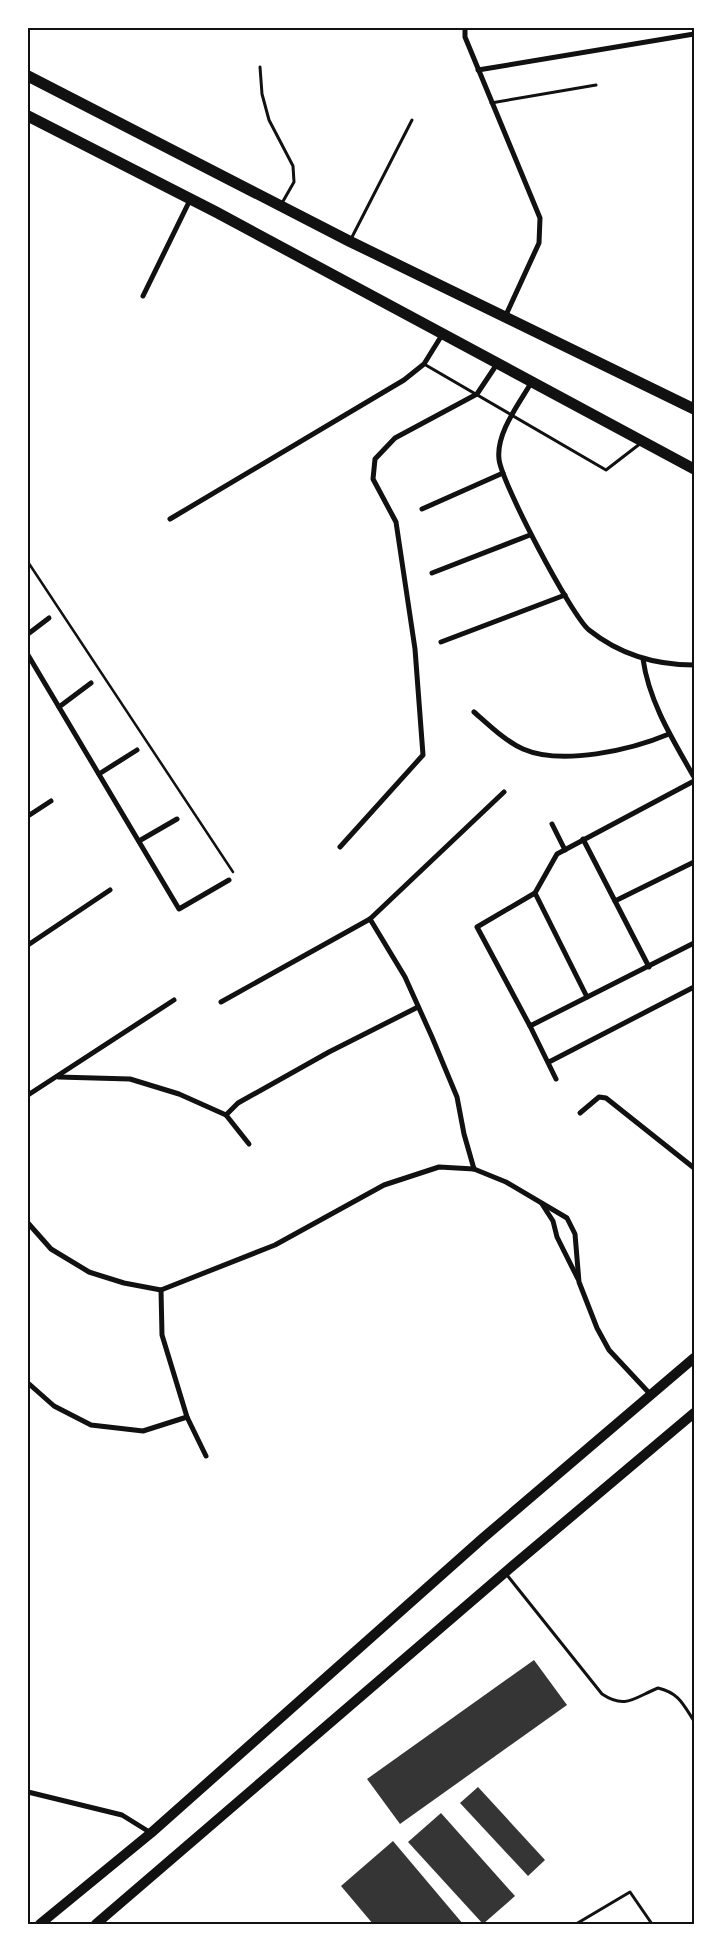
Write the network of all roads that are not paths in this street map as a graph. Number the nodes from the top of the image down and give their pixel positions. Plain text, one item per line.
1 (465, 28) edge
2 (694, 34) edge
3 (260, 67) dead end
4 (478, 70) junction
5 (28, 76) edge
6 (596, 85) dead end
7 (491, 103) junction
8 (28, 116) edge
9 (412, 120) dead end
10 (190, 199) junction
11 (281, 206) junction
12 (349, 241) junction
13 (143, 296) dead end
14 (505, 319) junction
15 (442, 335) junction
16 (424, 364) junction
17 (497, 364) junction
18 (531, 382) junction
19 (477, 394) junction
20 (694, 409) edge
21 (512, 415) junction
22 (644, 441) junction
23 (694, 469) edge
24 (504, 473) junction
25 (422, 509) dead end
26 (170, 519) dead end
27 (530, 535) junction
28 (432, 573) dead end
29 (565, 595) junction
30 (49, 618) dead end
31 (28, 634) edge
32 (440, 642) dead end
33 (28, 654) edge
34 (643, 659) junction
35 (694, 666) edge
36 (91, 683) dead end
37 (59, 707) junction
38 (474, 712) dead end
39 (669, 734) junction
40 (136, 750) dead end
41 (99, 774) junction
42 (694, 777) edge
43 (694, 781) edge
44 (504, 792) dead end
45 (51, 801) dead end
46 (28, 816) edge
47 (177, 819) dead end
48 (552, 824) dead end
49 (583, 839) junction
50 (139, 841) junction
51 (340, 847) dead end
52 (565, 850) junction
53 (694, 862) edge
54 (229, 880) road end
55 (110, 890) dead end
56 (535, 893) junction
57 (615, 901) junction
58 (370, 919) junction
59 (694, 943) edge
60 (28, 945) edge
61 (649, 967) junction
62 (694, 987) edge
63 (587, 997) junction
64 (174, 1000) dead end
65 (221, 1002) dead end
66 (418, 1007) junction
67 (530, 1026) junction
68 (549, 1062) junction
69 (58, 1077) junction
70 (556, 1079) dead end
71 (28, 1095) edge
72 (580, 1113) dead end
73 (226, 1115) junction
74 (249, 1144) dead end
75 (694, 1168) edge
76 (474, 1169) junction
77 (540, 1201) junction
78 (28, 1224) edge
79 (579, 1282) junction
80 (161, 1290) junction
81 (694, 1358) edge
82 (28, 1384) edge
83 (651, 1395) junction
84 (694, 1413) edge
85 (187, 1417) junction
86 (206, 1456) dead end
87 (505, 1572) junction
88 (694, 1721) edge
89 (28, 1792) edge
90 (151, 1833) junction
91 (40, 1924) edge
92 (96, 1924) edge
93 (576, 1924) edge
94 (652, 1924) edge

1 - 4 street
2 - 4 street
3 - 11 lane
4 - 7 street
5 - 11 highway
6 - 7 lane
7 - 14 street
8 - 10 highway
9 - 12 lane
10 - 13 street
10 - 15 highway
11 - 12 highway
12 - 14 highway
14 - 20 highway
15 - 16 street
15 - 17 highway
16 - 19 lane
16 - 26 street
17 - 18 highway
17 - 19 street
18 - 21 street
18 - 22 highway
19 - 21 lane
19 - 51 street
21 - 22 lane
21 - 24 street
22 - 23 highway
24 - 25 street
24 - 27 street
27 - 28 street
27 - 29 street
29 - 32 street
29 - 34 street
30 - 31 street
33 - 37 street
34 - 35 street
34 - 39 street
36 - 37 street
37 - 41 street
38 - 39 street
39 - 42 street
40 - 41 street
41 - 50 street
43 - 49 street
44 - 58 street
45 - 46 street
47 - 50 street
48 - 52 street
49 - 52 street
49 - 57 street
50 - 54 street
52 - 56 street
53 - 57 street
55 - 60 street
56 - 63 street
56 - 67 street
57 - 61 street
58 - 65 street
58 - 66 street
59 - 61 street
61 - 63 street
62 - 68 street
63 - 67 street
64 - 69 street
66 - 73 street
66 - 76 street
67 - 68 street
68 - 70 street
69 - 71 street
69 - 73 street
72 - 75 street
73 - 74 street
76 - 77 street
76 - 80 street
77 - 79 street
77 - 79 street
78 - 80 street
79 - 83 street
80 - 85 street
81 - 83 main road
82 - 85 street
83 - 90 main road
84 - 87 main road
85 - 86 street
87 - 88 lane
87 - 92 main road
89 - 90 street
90 - 91 main road
93 - 94 lane

